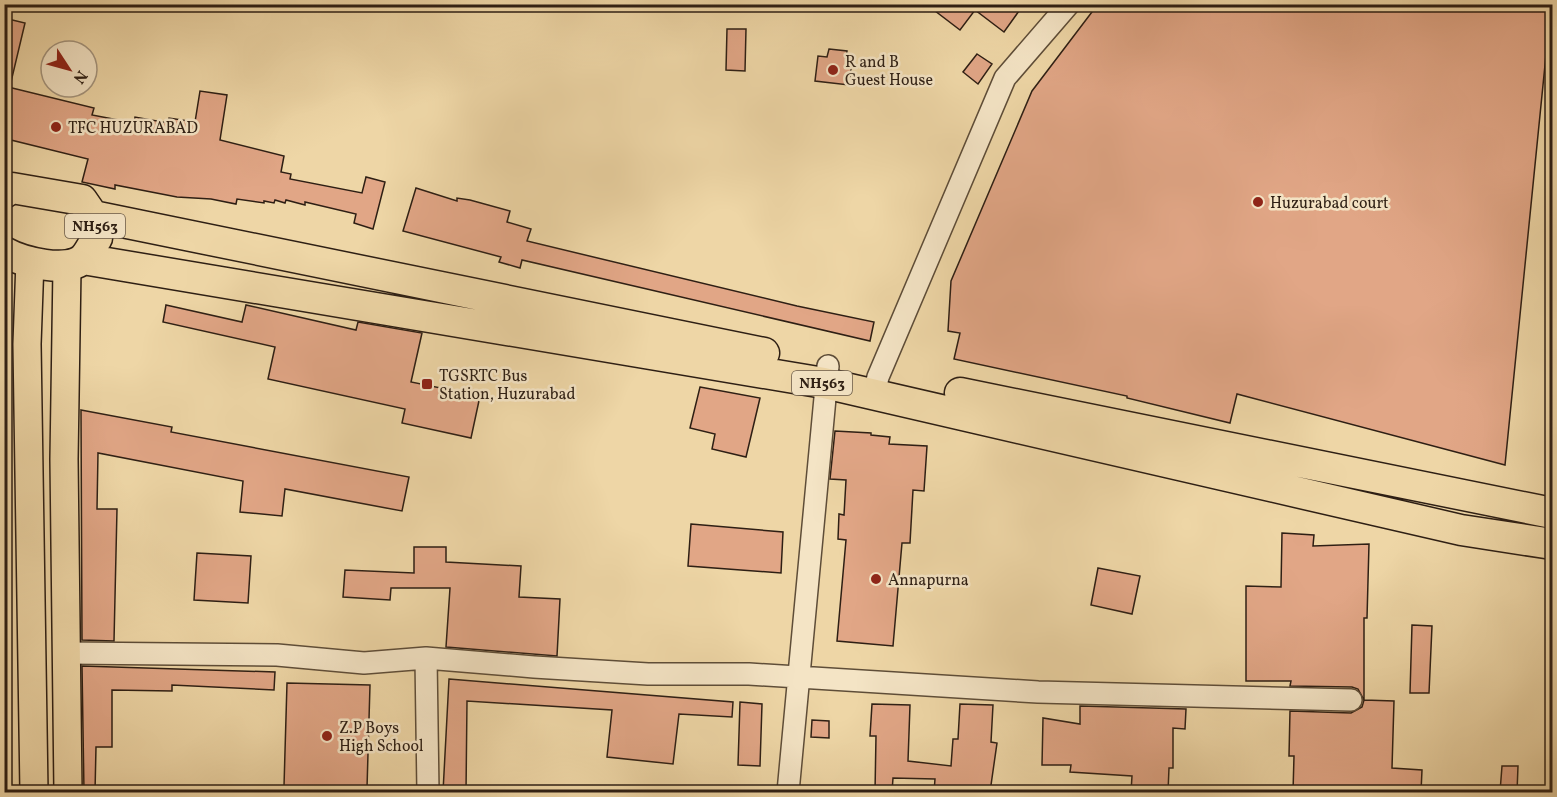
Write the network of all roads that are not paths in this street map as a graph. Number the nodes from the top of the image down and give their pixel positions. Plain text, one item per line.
1 (1068, 5) edge
2 (7, 189) edge
3 (93, 216) junction
4 (13, 260) edge
5 (75, 263) junction
6 (826, 375) junction
7 (876, 385) junction
8 (1552, 513) edge
9 (1552, 544) edge
10 (66, 654) junction
11 (426, 658) junction
12 (797, 679) junction
13 (1351, 700) dead end
14 (34, 792) edge
15 (68, 792) edge
16 (428, 792) edge
17 (788, 792) edge

1 - 7 street
2 - 3 highway, NH563
3 - 5 highway, NH563
3 - 6 highway, NH563
4 - 5 highway, NH563
4 - 14 main road
5 - 6 highway, NH563
5 - 10 main road
6 - 7 highway, NH563
6 - 12 street
7 - 8 highway, NH563
7 - 9 highway, NH563
10 - 11 street
10 - 15 main road
11 - 12 street
11 - 16 street
12 - 13 street
12 - 17 street

